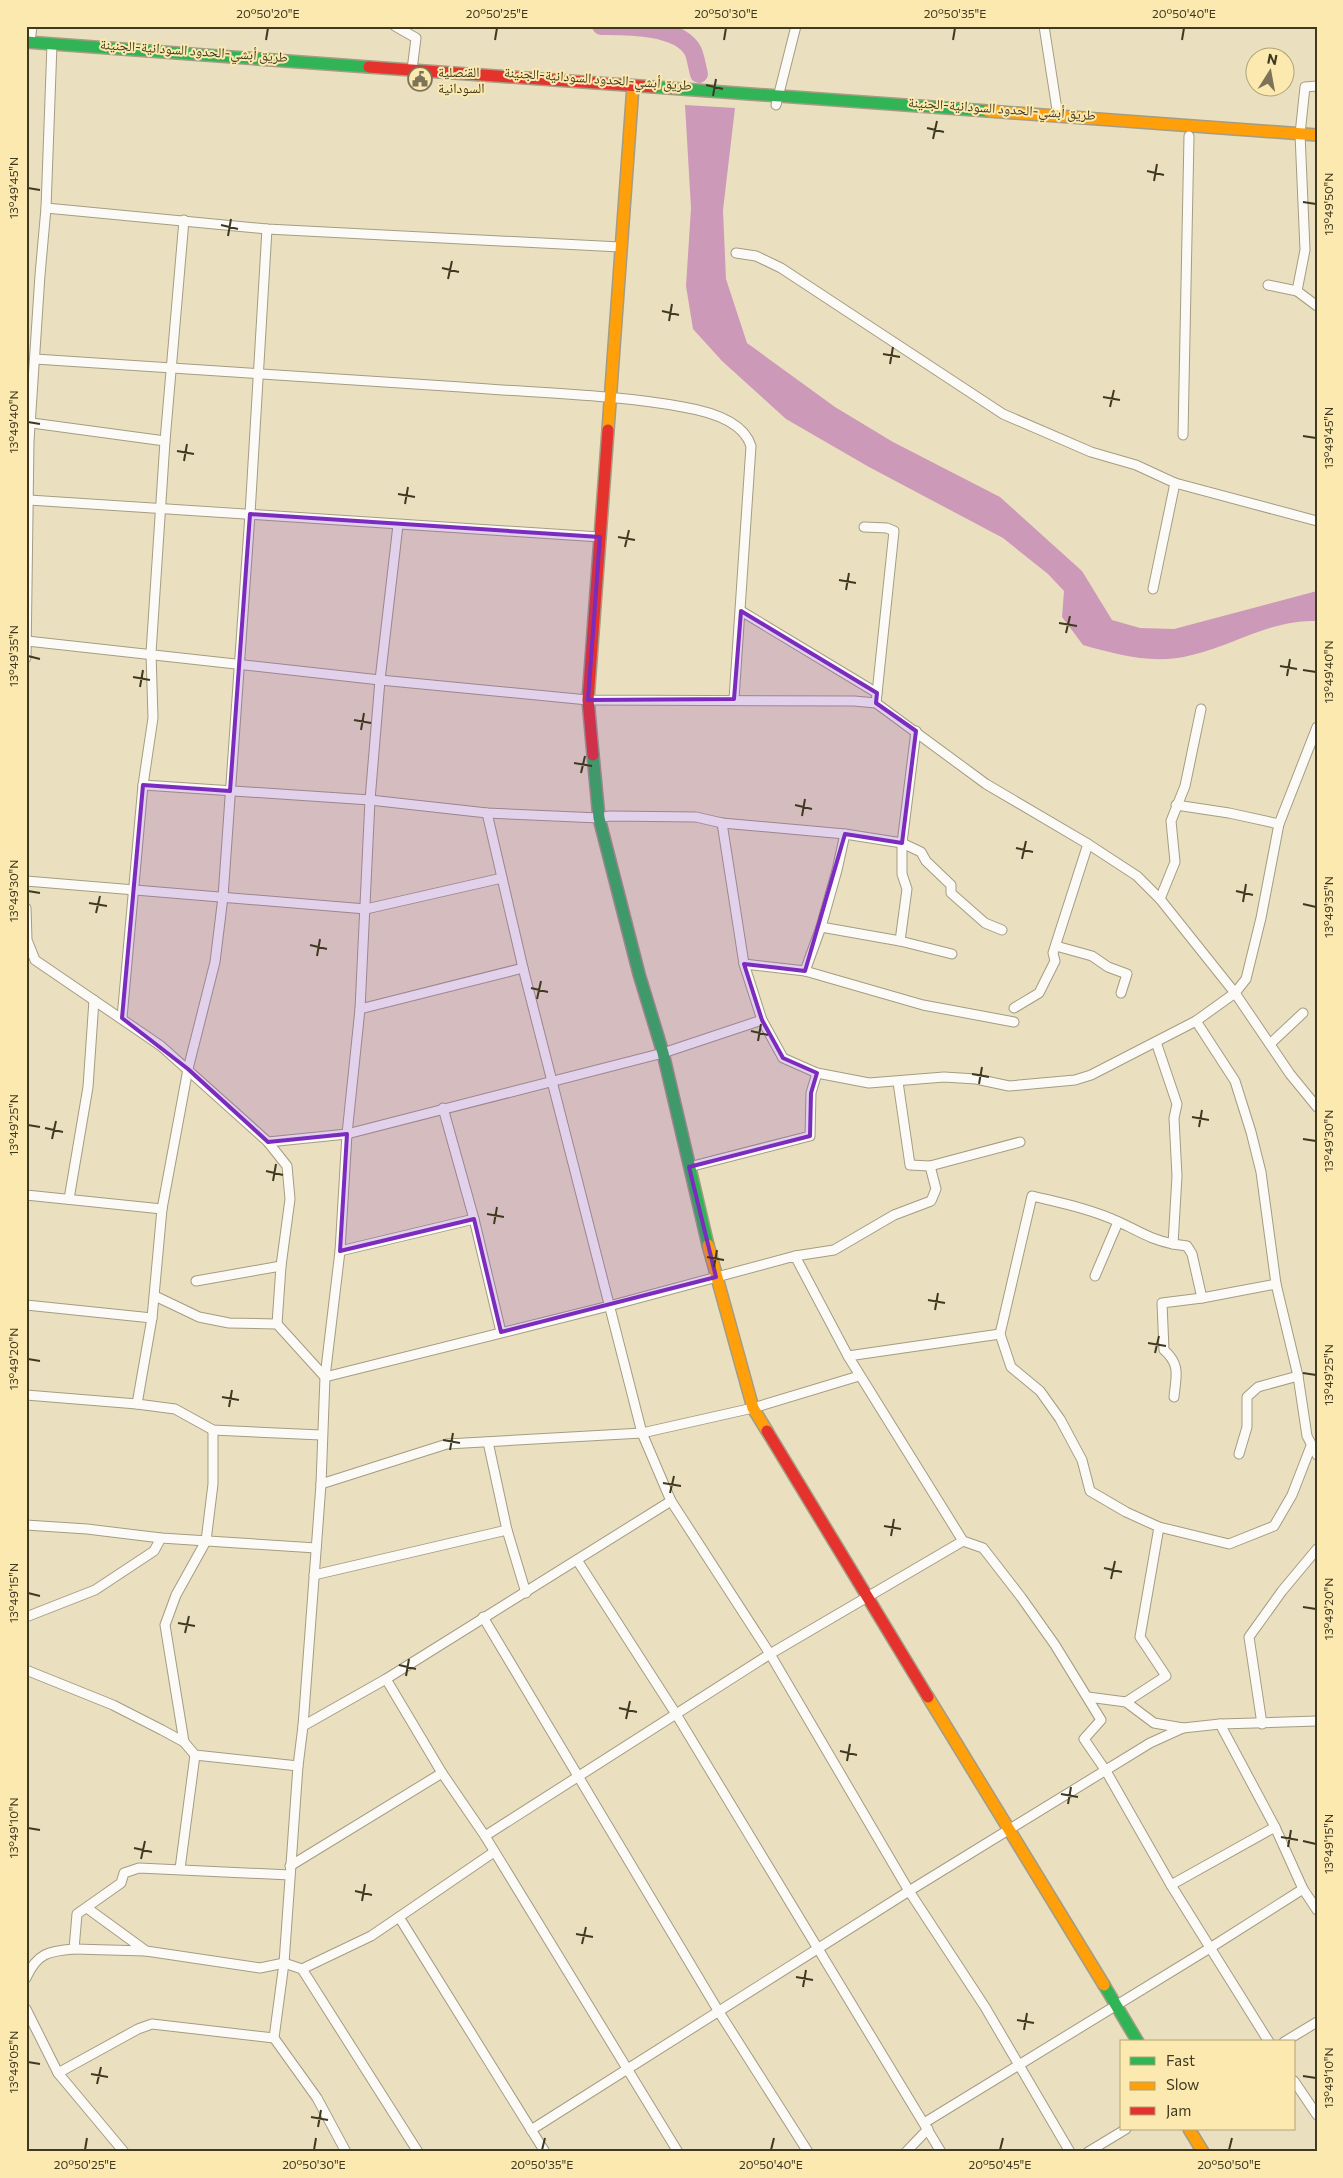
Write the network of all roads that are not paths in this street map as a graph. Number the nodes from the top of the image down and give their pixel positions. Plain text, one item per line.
1 (32, 26) edge
2 (396, 26) edge
3 (796, 26) edge
4 (1044, 26) edge
5 (27, 46) edge
6 (52, 49) junction
7 (302, 67) junction
8 (412, 70) junction
9 (1317, 86) edge
10 (633, 91) junction
11 (776, 100) junction
12 (856, 107) junction
13 (1058, 116) junction
14 (1317, 135) edge
15 (1189, 136) junction
16 (1300, 139) junction
17 (1317, 145) edge
18 (46, 208) junction
19 (184, 220) junction
20 (267, 229) junction
21 (620, 247) junction
22 (736, 254) dead end
23 (1268, 285) dead end
24 (1297, 291) junction
25 (1317, 306) edge
26 (36, 359) junction
27 (172, 367) junction
28 (259, 372) junction
29 (611, 398) junction
30 (32, 423) junction
31 (1183, 435) dead end
32 (165, 441) junction
33 (28, 442) edge
34 (1175, 483) junction
35 (29, 500) junction
36 (162, 508) junction
37 (250, 514) junction
38 (1317, 521) edge
39 (398, 524) junction
40 (864, 527) dead end
41 (600, 537) junction
42 (1153, 589) dead end
43 (741, 611) junction
44 (27, 640) edge
45 (151, 653) junction
46 (26, 658) edge
47 (239, 663) junction
48 (380, 680) junction
49 (876, 698) junction
50 (734, 699) junction
51 (588, 700) junction
52 (1201, 709) dead end
53 (1317, 727) edge
54 (916, 731) junction
55 (143, 785) junction
56 (230, 791) junction
57 (370, 800) junction
58 (1176, 805) junction
59 (487, 813) junction
60 (599, 818) junction
61 (722, 823) junction
62 (1279, 824) junction
63 (845, 834) junction
64 (902, 843) junction
65 (1088, 844) junction
66 (502, 878) junction
67 (26, 881) edge
68 (134, 891) junction
69 (223, 896) junction
70 (1160, 898) junction
71 (26, 908) edge
72 (366, 909) junction
73 (821, 926) junction
74 (1002, 930) dead end
75 (900, 941) junction
76 (1056, 946) junction
77 (952, 954) dead end
78 (744, 964) junction
79 (523, 968) junction
80 (805, 971) junction
81 (1121, 993) dead end
82 (1235, 993) junction
83 (94, 1000) junction
84 (1014, 1008) dead end
85 (360, 1009) junction
86 (1304, 1013) dead end
87 (122, 1018) junction
88 (762, 1020) junction
89 (1196, 1021) junction
90 (1014, 1022) dead end
91 (1156, 1042) junction
92 (1270, 1044) junction
93 (663, 1052) junction
94 (188, 1069) junction
95 (817, 1074) junction
96 (551, 1080) junction
97 (898, 1082) junction
98 (1317, 1107) edge
99 (443, 1108) junction
100 (347, 1134) junction
101 (268, 1142) junction
102 (1020, 1142) dead end
103 (930, 1166) junction
104 (689, 1167) junction
105 (26, 1195) edge
106 (69, 1199) junction
107 (162, 1209) junction
108 (474, 1219) junction
109 (1118, 1222) junction
110 (1173, 1244) junction
111 (340, 1251) junction
112 (795, 1256) junction
113 (281, 1266) junction
114 (1095, 1276) dead end
115 (716, 1278) junction
116 (196, 1280) dead end
117 (1276, 1284) junction
118 (155, 1296) junction
119 (1202, 1298) junction
120 (26, 1305) edge
121 (609, 1306) junction
122 (152, 1318) junction
123 (278, 1324) junction
124 (501, 1332) junction
125 (1000, 1334) junction
126 (848, 1356) junction
127 (859, 1376) junction
128 (1298, 1376) junction
129 (325, 1377) junction
130 (26, 1395) edge
131 (1174, 1397) dead end
132 (138, 1404) junction
133 (753, 1408) junction
134 (213, 1430) junction
135 (642, 1433) junction
136 (322, 1435) junction
137 (488, 1442) junction
138 (1311, 1446) junction
139 (1239, 1454) dead end
140 (1317, 1455) edge
141 (321, 1484) junction
142 (671, 1501) junction
143 (26, 1525) edge
144 (1159, 1526) junction
145 (507, 1530) junction
146 (161, 1538) junction
147 (206, 1541) junction
148 (963, 1541) junction
149 (316, 1548) junction
150 (1317, 1549) edge
151 (577, 1560) junction
152 (314, 1574) junction
153 (526, 1592) junction
154 (866, 1598) junction
155 (26, 1617) edge
156 (483, 1617) junction
157 (770, 1654) junction
158 (26, 1670) edge
159 (386, 1679) junction
160 (1088, 1698) junction
161 (1126, 1702) junction
162 (676, 1714) junction
163 (1317, 1721) edge
164 (1220, 1724) junction
165 (1262, 1724) junction
166 (303, 1726) junction
167 (1183, 1728) junction
168 (184, 1742) junction
169 (196, 1755) junction
170 (298, 1766) junction
171 (1106, 1771) junction
172 (442, 1773) junction
173 (578, 1778) junction
174 (1275, 1827) junction
175 (1009, 1830) junction
176 (485, 1836) junction
177 (494, 1852) junction
178 (180, 1869) junction
179 (290, 1870) junction
180 (1171, 1885) junction
181 (1303, 1889) junction
182 (909, 1891) junction
183 (87, 1908) junction
184 (1317, 1910) edge
185 (399, 1917) junction
186 (1210, 1948) junction
187 (74, 1949) junction
188 (819, 1949) junction
189 (146, 1951) junction
190 (284, 1963) junction
191 (302, 1969) junction
192 (26, 1978) edge
193 (1116, 2004) junction
194 (26, 2009) edge
195 (719, 2012) junction
196 (1317, 2022) edge
197 (274, 2038) junction
198 (1137, 2040) edge
199 (1268, 2040) edge
200 (1287, 2040) edge
201 (1019, 2066) junction
202 (627, 2068) junction
203 (58, 2073) junction
204 (1296, 2084) edge
205 (1317, 2115) edge
206 (926, 2126) junction
207 (531, 2130) junction
208 (1124, 2130) edge
209 (1190, 2130) edge
210 (124, 2152) edge
211 (346, 2152) edge
212 (418, 2152) edge
213 (545, 2152) edge
214 (678, 2152) edge
215 (808, 2152) edge
216 (906, 2152) edge
217 (941, 2152) edge
218 (1070, 2152) edge
219 (1088, 2152) edge
220 (1203, 2152) edge

1 - 5 street
2 - 8 street
3 - 11 street
4 - 13 street
5 - 6 main road, طريق أبشي-الحدود السودانية-الجنينة
6 - 7 main road, طريق أبشي-الحدود السودانية-الجنينة
6 - 18 street
7 - 8 main road
7 - 10 main road, طريق أبشي-الحدود السودانية-الجنينة
8 - 10 main road
9 - 16 street
10 - 11 main road, طريق أبشي-الحدود السودانية-الجنينة
10 - 21 main road
11 - 12 main road, طريق أبشي-الحدود السودانية-الجنينة
12 - 13 main road
12 - 15 main road, طريق أبشي-الحدود السودانية-الجنينة
13 - 16 main road
14 - 16 main road
15 - 16 main road, طريق أبشي-الحدود السودانية-الجنينة
15 - 31 street
16 - 17 main road, طريق أبشي-الحدود السودانية-الجنينة
16 - 24 street
18 - 19 street
18 - 26 street
19 - 20 street
19 - 27 street
20 - 21 street
20 - 28 street
21 - 29 main road
22 - 34 street
23 - 24 street
24 - 25 street
26 - 27 street
26 - 30 street
27 - 28 street
27 - 32 street
28 - 29 street
28 - 37 street
29 - 41 main road
29 - 43 street
30 - 32 street
30 - 33 street
32 - 36 street
33 - 35 street
34 - 38 street
34 - 42 street
35 - 36 street
35 - 44 street
36 - 37 street
36 - 45 street
37 - 39 street
37 - 47 street
39 - 41 street
39 - 48 street
40 - 49 street
41 - 51 main road
43 - 49 street
43 - 50 street
44 - 45 street
44 - 46 street
45 - 47 street
45 - 55 street
47 - 48 street
47 - 56 street
48 - 51 street
48 - 57 street
49 - 50 street
49 - 54 street
50 - 51 street
51 - 60 main road
52 - 58 street
53 - 62 street
54 - 64 street
54 - 65 street
55 - 56 street
55 - 68 street
56 - 57 street
56 - 69 street
57 - 59 street
57 - 72 street
58 - 62 street
58 - 70 street
59 - 60 street
59 - 66 street
60 - 61 street
60 - 93 main road
61 - 63 street
61 - 78 street
62 - 82 street
63 - 64 street
63 - 73 street
64 - 74 street
64 - 75 street
65 - 70 street
65 - 76 street
66 - 72 street
66 - 79 street
67 - 68 street
68 - 69 street
68 - 87 street
69 - 72 street
69 - 94 street
70 - 82 street
71 - 83 street
72 - 85 street
73 - 75 street
73 - 80 street
75 - 77 street
76 - 81 street
76 - 84 street
78 - 80 street
78 - 88 street
79 - 85 street
79 - 96 street
80 - 90 street
82 - 89 street
82 - 92 street
83 - 87 street
83 - 106 street
85 - 100 street
86 - 92 street
87 - 94 street
88 - 93 street
88 - 95 street
89 - 91 street
89 - 117 street
91 - 97 street
91 - 110 street
92 - 98 street
93 - 96 street
93 - 104 main road
94 - 101 street
94 - 107 street
95 - 97 street
95 - 104 street
96 - 99 street
96 - 121 street
97 - 103 street
99 - 100 street
99 - 108 street
100 - 101 street
100 - 111 street
101 - 113 street
102 - 103 street
103 - 112 street
104 - 115 main road
105 - 106 street
106 - 107 street
107 - 118 street
108 - 111 street
108 - 124 street
109 - 110 street
109 - 114 street
109 - 125 street
110 - 119 street
111 - 129 street
112 - 115 street
112 - 126 street
113 - 116 street
113 - 123 street
115 - 121 street
115 - 133 main road
117 - 119 street
117 - 128 street
118 - 122 street
118 - 123 street
119 - 131 street
120 - 122 street
121 - 124 street
121 - 135 street
122 - 132 street
123 - 129 street
124 - 129 street
125 - 126 street
125 - 144 street
126 - 127 street
127 - 133 street
127 - 148 street
128 - 138 street
128 - 139 street
129 - 136 street
130 - 132 street
132 - 134 street
133 - 135 street
133 - 154 main road
134 - 136 street
134 - 147 street
135 - 137 street
135 - 142 street
136 - 141 street
137 - 141 street
137 - 145 street
138 - 140 street
138 - 144 street
141 - 149 street
142 - 151 street
142 - 157 street
143 - 146 street
144 - 161 street
145 - 152 street
145 - 153 street
146 - 147 street
146 - 155 street
147 - 149 street
147 - 168 street
148 - 154 street
148 - 160 street
149 - 152 street
150 - 165 street
151 - 153 street
151 - 162 street
152 - 166 street
153 - 156 street
154 - 157 street
154 - 175 main road
156 - 159 street
156 - 173 street
157 - 162 street
157 - 182 street
158 - 168 street
159 - 166 street
159 - 172 street
160 - 161 street
160 - 171 street
161 - 167 street
162 - 173 street
162 - 188 street
163 - 165 street
164 - 165 street
164 - 167 street
164 - 174 street
166 - 170 street
167 - 171 street
168 - 169 street
169 - 170 street
169 - 178 street
170 - 179 street
171 - 175 street
171 - 180 street
172 - 176 street
172 - 179 street
173 - 176 street
173 - 195 street
174 - 180 street
174 - 181 street
175 - 182 street
175 - 193 main road
176 - 177 street
177 - 185 street
177 - 202 street
178 - 179 street
178 - 183 street
179 - 190 street
180 - 186 street
181 - 184 street
181 - 186 street
182 - 188 street
182 - 201 street
183 - 187 street
183 - 189 street
185 - 191 street
185 - 207 street
186 - 193 street
186 - 199 street
187 - 189 street
187 - 192 street
188 - 195 street
188 - 206 street
189 - 190 street
190 - 191 street
190 - 197 street
191 - 212 street
193 - 198 main road
193 - 201 street
194 - 203 street
195 - 202 street
195 - 215 street
196 - 200 street
197 - 203 street
197 - 211 street
201 - 206 street
201 - 218 street
202 - 207 street
202 - 214 street
203 - 210 street
204 - 205 street
206 - 216 street
206 - 217 street
207 - 213 street
208 - 219 street
209 - 220 main road

